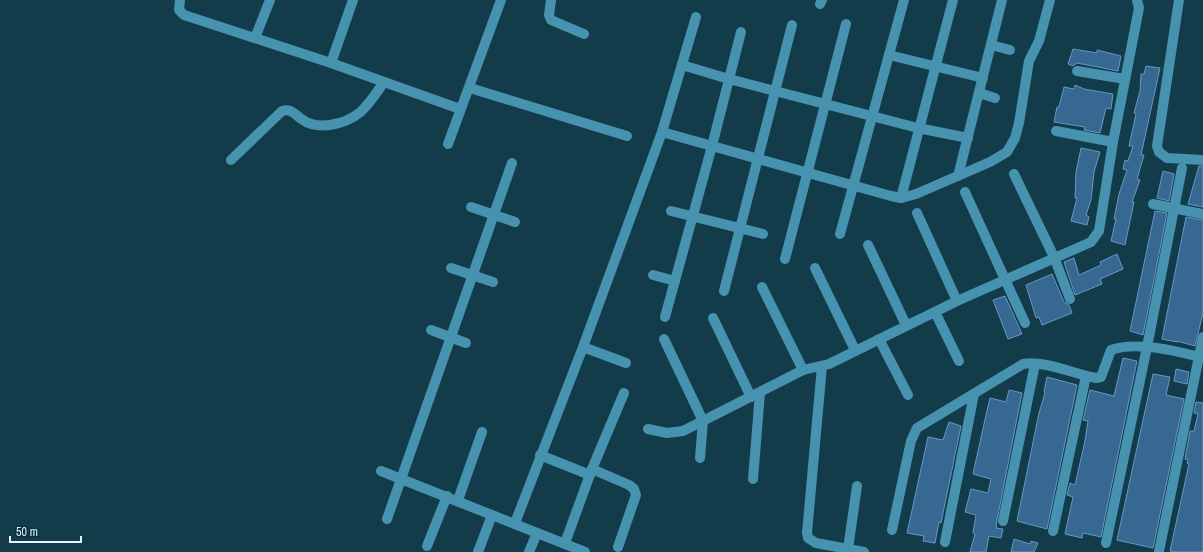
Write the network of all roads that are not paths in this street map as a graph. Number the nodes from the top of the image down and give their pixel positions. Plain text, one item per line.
1 (180, 0) edge
2 (270, 0) edge
3 (353, 0) edge
4 (501, 0) edge
5 (551, 0) edge
6 (904, 0) edge
7 (953, 0) edge
8 (1002, 0) edge
9 (1050, 0) edge
10 (1137, 0) edge
11 (1179, 0) edge
12 (696, 17) dead end
13 (846, 24) dead end
14 (792, 25) dead end
15 (741, 32) dead end
16 (584, 34) dead end
17 (255, 38) junction
18 (991, 45) junction
19 (1010, 50) dead end
20 (889, 55) junction
21 (331, 63) junction
22 (682, 65) junction
23 (935, 67) junction
24 (1077, 71) dead end
25 (983, 78) junction
26 (729, 79) junction
27 (1124, 79) junction
28 (384, 82) junction
29 (470, 88) junction
30 (776, 90) junction
31 (979, 93) junction
32 (995, 98) dead end
33 (826, 103) junction
34 (460, 109) junction
35 (873, 115) junction
36 (918, 128) junction
37 (1056, 131) dead end
38 (662, 132) junction
39 (627, 136) dead end
40 (968, 138) junction
41 (1113, 142) junction
42 (448, 144) dead end
43 (712, 146) junction
44 (758, 159) junction
45 (231, 160) dead end
46 (1203, 160) edge
47 (512, 163) dead end
48 (1182, 168) dead end
49 (808, 173) junction
50 (1014, 174) dead end
51 (958, 176) junction
52 (854, 186) junction
53 (965, 192) dead end
54 (900, 198) junction
55 (1153, 204) dead end
56 (471, 207) dead end
57 (1173, 208) junction
58 (671, 210) dead end
59 (494, 214) junction
60 (918, 214) dead end
61 (1203, 214) edge
62 (693, 216) junction
63 (515, 222) dead end
64 (740, 228) junction
65 (763, 234) dead end
66 (840, 234) dead end
67 (868, 245) dead end
68 (1054, 257) junction
69 (785, 260) dead end
70 (451, 268) dead end
71 (815, 268) dead end
72 (473, 275) junction
73 (653, 275) dead end
74 (1006, 280) junction
75 (675, 281) junction
76 (493, 282) dead end
77 (762, 287) dead end
78 (724, 291) dead end
79 (1070, 300) dead end
80 (957, 301) junction
81 (935, 312) junction
82 (665, 317) dead end
83 (713, 318) dead end
84 (1025, 323) dead end
85 (906, 325) junction
86 (430, 330) dead end
87 (1203, 337) edge
88 (451, 338) junction
89 (664, 339) dead end
90 (879, 339) junction
91 (466, 343) dead end
92 (583, 347) junction
93 (1147, 347) junction
94 (855, 350) junction
95 (1201, 357) edge
96 (959, 361) dead end
97 (626, 363) dead end
98 (1035, 364) junction
99 (822, 366) junction
100 (803, 370) junction
101 (1086, 376) junction
102 (624, 393) dead end
103 (974, 394) junction
104 (755, 395) junction
105 (908, 395) dead end
106 (703, 421) junction
107 (648, 429) dead end
108 (482, 432) dead end
109 (540, 455) junction
110 (700, 458) dead end
111 (381, 471) dead end
112 (591, 472) junction
113 (753, 479) dead end
114 (402, 480) junction
115 (857, 486) dead end
116 (447, 496) junction
117 (458, 500) junction
118 (492, 515) junction
119 (387, 519) dead end
120 (1003, 521) dead end
121 (515, 523) junction
122 (892, 530) dead end
123 (1053, 531) dead end
124 (537, 532) junction
125 (945, 542) dead end
126 (565, 543) junction
127 (1106, 543) dead end
128 (427, 546) dead end
129 (618, 547) dead end
130 (843, 550) edge
131 (1159, 551) edge
132 (478, 552) edge
133 (529, 552) edge
134 (583, 552) edge
135 (864, 552) edge

1 - 17 street
2 - 17 street
3 - 21 street
4 - 29 street
5 - 16 street
6 - 20 street
7 - 23 street
8 - 18 street
9 - 51 street
10 - 27 street
11 - 46 street
12 - 22 street
13 - 33 street
14 - 30 street
15 - 26 street
17 - 21 street
18 - 19 street
18 - 25 street
20 - 23 street
20 - 35 street
21 - 28 street
22 - 26 street
22 - 38 street
23 - 25 street
23 - 36 street
24 - 27 street
25 - 31 street
26 - 30 street
26 - 43 street
27 - 41 street
28 - 34 street
28 - 45 street
29 - 34 street
29 - 39 street
30 - 33 street
30 - 44 street
31 - 32 street
31 - 40 street
33 - 35 street
33 - 49 street
34 - 42 street
35 - 36 street
35 - 52 street
36 - 40 street
36 - 54 street
37 - 41 street
38 - 43 street
38 - 92 street
40 - 51 street
41 - 68 street
43 - 44 street
43 - 62 street
44 - 49 street
44 - 64 street
47 - 59 street
48 - 57 street
49 - 52 street
49 - 69 street
50 - 68 street
51 - 54 street
52 - 54 street
52 - 66 street
53 - 74 street
55 - 57 street
56 - 59 street
57 - 61 street
57 - 93 street
58 - 62 street
59 - 63 street
59 - 72 street
60 - 80 street
62 - 64 street
62 - 75 street
64 - 65 street
64 - 78 street
67 - 85 street
68 - 74 street
68 - 79 street
70 - 72 street
71 - 94 street
72 - 76 street
72 - 88 street
73 - 75 street
74 - 80 street
74 - 84 street
75 - 82 street
77 - 100 street
80 - 81 street
81 - 85 street
81 - 96 street
83 - 104 street
85 - 90 street
86 - 88 street
87 - 95 street
88 - 91 street
88 - 114 street
89 - 106 street
90 - 94 street
90 - 105 street
92 - 97 street
92 - 109 street
93 - 95 street
93 - 101 street
93 - 127 street
94 - 99 street
95 - 131 street
98 - 101 street
98 - 103 street
98 - 120 street
99 - 100 street
99 - 130 street
100 - 104 street
101 - 123 street
102 - 112 street
103 - 122 street
103 - 125 street
104 - 106 street
104 - 113 street
106 - 107 street
106 - 110 street
108 - 117 street
109 - 112 street
109 - 121 street
111 - 114 street
112 - 126 street
112 - 129 street
114 - 116 street
114 - 119 street
115 - 130 street
116 - 117 street
116 - 128 street
117 - 118 street
118 - 121 street
118 - 132 street
121 - 124 street
124 - 126 street
124 - 133 street
126 - 134 street
130 - 135 street

